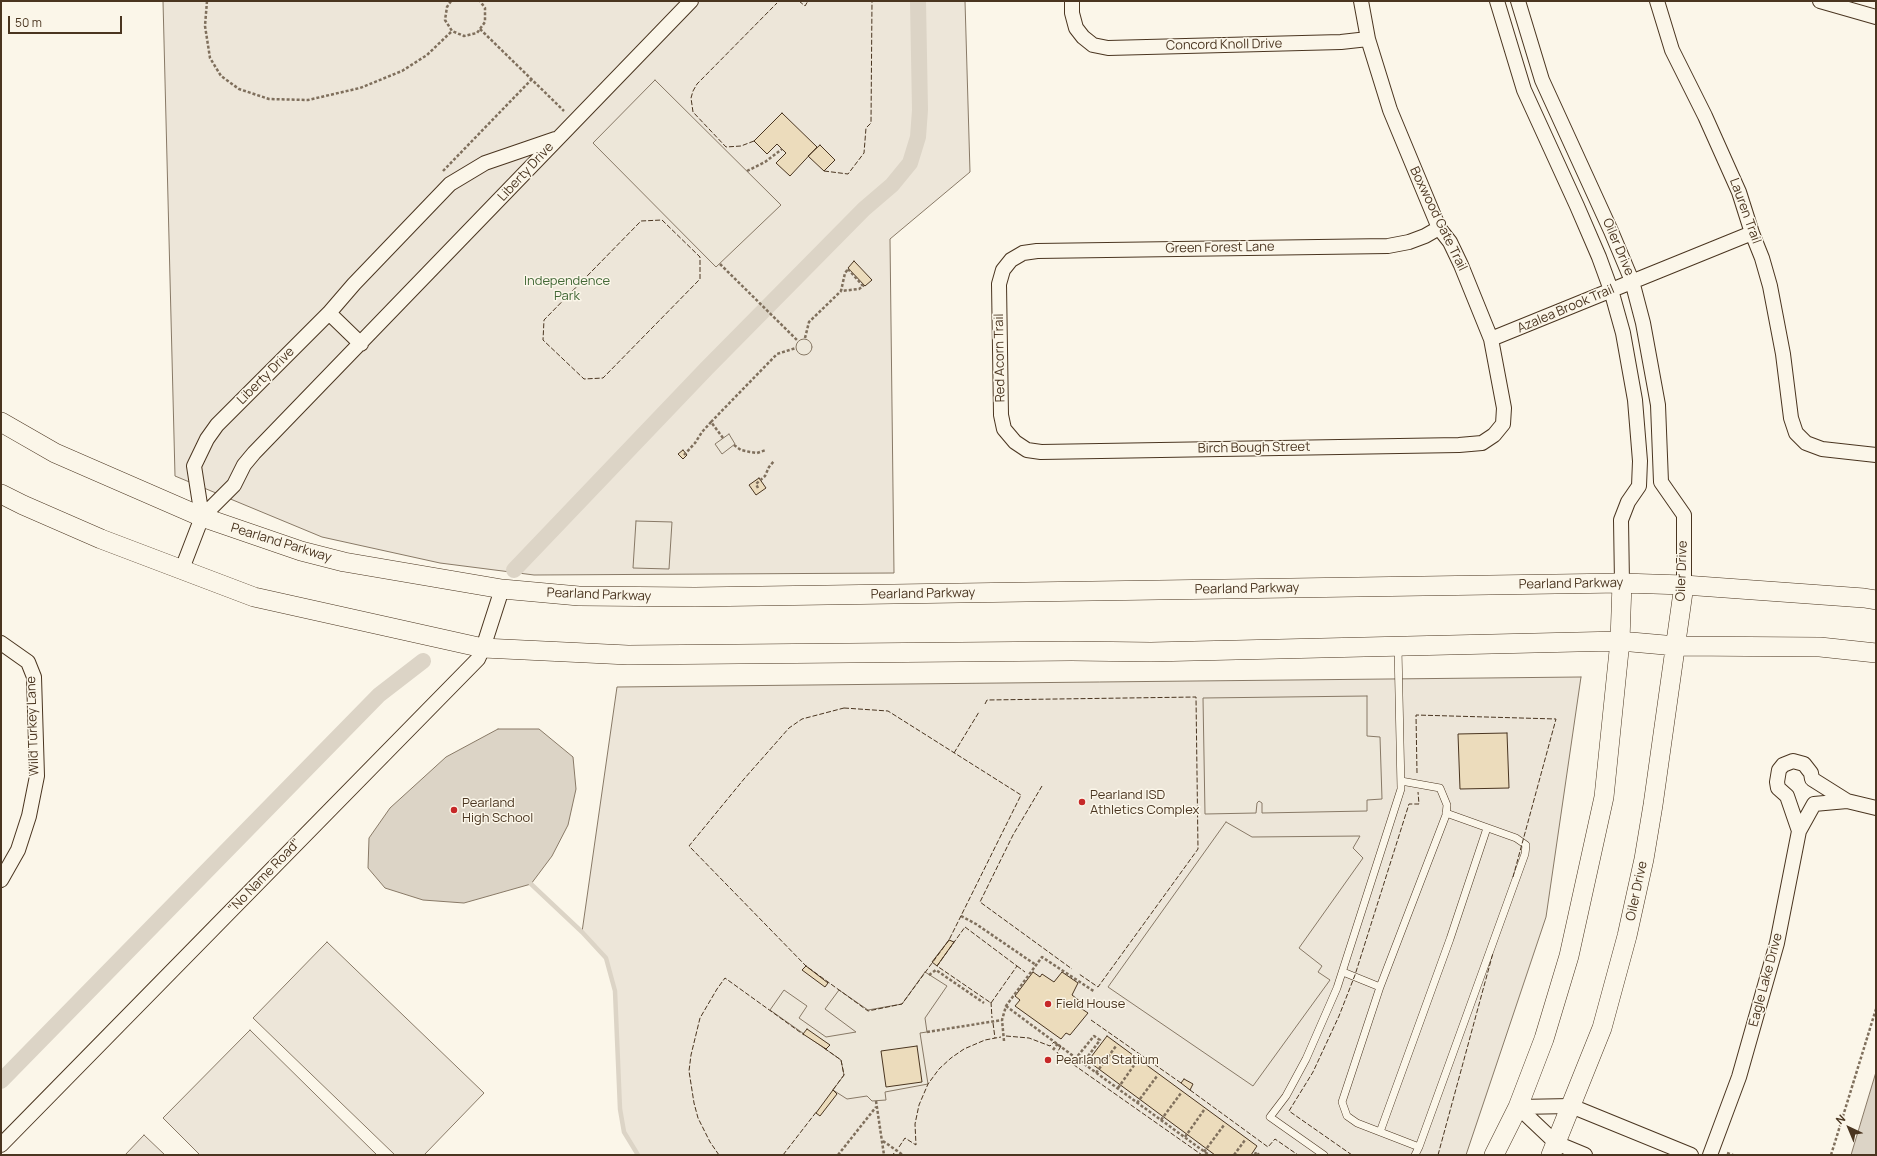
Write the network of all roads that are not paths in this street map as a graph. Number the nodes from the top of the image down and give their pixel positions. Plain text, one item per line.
1 (691, 1) edge
2 (1072, 1) edge
3 (1361, 1) edge
4 (1497, 1) edge
5 (1518, 1) edge
6 (1820, 1) edge
7 (1661, 2) edge
8 (1876, 17) edge
9 (1368, 39) junction
10 (557, 138) junction
11 (1439, 228) junction
12 (1752, 232) junction
13 (1003, 270) joint
14 (1632, 281) junction
15 (1611, 290) junction
16 (329, 313) junction
17 (1491, 340) junction
18 (361, 344) junction
19 (1, 422) edge
20 (1494, 435) joint
21 (1015, 442) joint
22 (1876, 455) edge
23 (1, 494) edge
24 (202, 517) junction
25 (182, 570) junction
26 (1622, 584) junction
27 (1684, 585) junction
28 (502, 589) junction
29 (1876, 600) edge
30 (1620, 641) junction
31 (1, 644) edge
32 (1676, 646) junction
33 (1398, 647) junction
34 (483, 648) junction
35 (1876, 653) edge
36 (1401, 781) junction
37 (1847, 801) junction
38 (1876, 808) edge
39 (1446, 813) junction
40 (1487, 828) junction
41 (1799, 831) junction
42 (1, 880) edge
43 (1343, 972) junction
44 (1380, 987) junction
45 (1571, 1106) junction
46 (1518, 1107) junction
47 (1380, 1132) junction
48 (1, 1145) edge
49 (1419, 1146) junction
50 (1553, 1149) edge
51 (1324, 1155) edge
52 (1415, 1155) edge
53 (1494, 1155) edge
54 (1585, 1155) edge
55 (1691, 1155) edge
56 (1710, 1155) edge

1 - 10 street, Liberty Drive
2 - 9 street, Concord Knoll Drive
3 - 9 street, Boxwood Gate Trail
4 - 15 street, Oiler Drive
5 - 14 street, Oiler Drive
6 - 8 street
7 - 12 street, Lauren Trail
9 - 11 street, Boxwood Gate Trail
10 - 16 street, Liberty Drive
10 - 18 street, Liberty Drive
11 - 13 street, Green Forest Lane
11 - 17 street, Boxwood Gate Trail
12 - 14 street, Azalea Brook Trail
12 - 22 street, Lauren Trail
13 - 21 street, Red Acorn Trail
14 - 15 street, Azalea Brook Trail
14 - 27 street, Oiler Drive
15 - 17 street, Azalea Brook Trail
15 - 26 street, Oiler Drive
16 - 18 street
16 - 24 street, Liberty Drive
17 - 20 street, Boxwood Gate Trail
18 - 24 street, Liberty Drive
19 - 24 main road, Pearland Parkway
20 - 21 street, Birch Bough Street
23 - 25 main road
24 - 25 street
24 - 28 main road, Pearland Parkway
25 - 34 main road
26 - 27 main road, Pearland Parkway
26 - 28 main road, Pearland Parkway
26 - 30 main road, Oiler Drive
27 - 29 main road, Pearland Parkway
27 - 32 main road, Oiler Drive
28 - 34 street, "No Name Road"
30 - 32 main road
30 - 33 main road
30 - 46 main road, Oiler Drive
31 - 42 street, Wild Turkey Lane
32 - 35 main road
32 - 45 main road, Oiler Drive
33 - 34 main road
33 - 36 lane
34 - 48 street, "No Name Road"
36 - 39 lane
36 - 43 lane
37 - 38 street
37 - 41 street, Eagle Lake Drive
37 - 41 street
39 - 40 lane
39 - 44 lane
40 - 47 lane
40 - 49 lane
41 - 56 street, Eagle Lake Drive
43 - 44 lane
43 - 51 lane
44 - 47 lane
45 - 46 street
45 - 50 main road, Oiler Drive
45 - 55 street
46 - 50 street
46 - 53 main road, Oiler Drive
47 - 49 lane
49 - 52 lane
50 - 54 street

